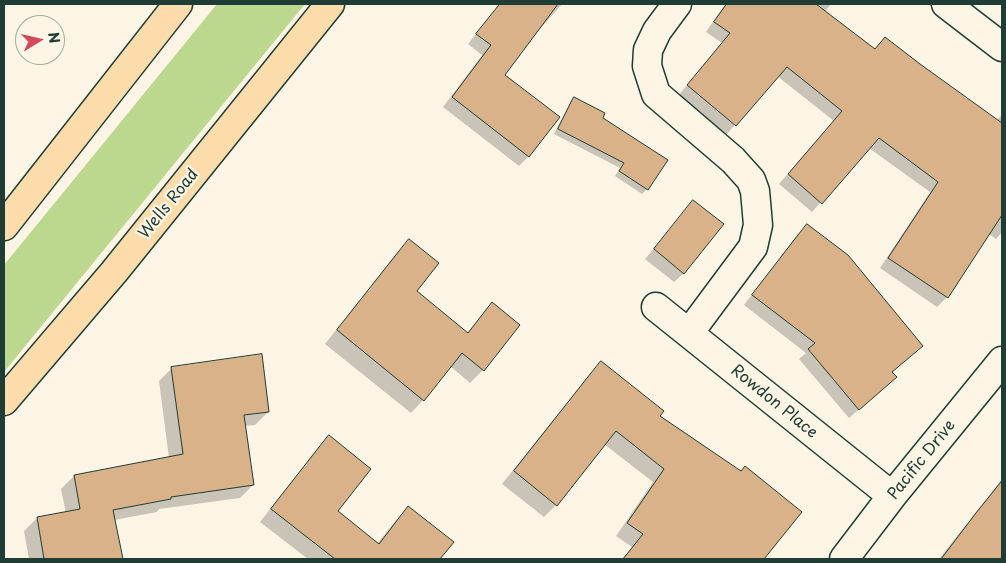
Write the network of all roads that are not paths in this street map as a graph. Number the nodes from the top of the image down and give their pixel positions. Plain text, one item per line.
1 (178, 4) edge
2 (330, 4) edge
3 (677, 4) edge
4 (946, 4) edge
5 (1002, 47) edge
6 (4, 226) edge
7 (656, 307) dead end
8 (689, 333) junction
9 (1002, 362) edge
10 (4, 401) edge
11 (892, 496) junction
12 (844, 559) edge

1 - 6 main road
2 - 10 main road, Wells Road
3 - 8 street
4 - 5 street
7 - 8 street, Rowdon Place
8 - 11 street, Rowdon Place
9 - 11 street, Pacific Drive
11 - 12 street, Pacific Drive

